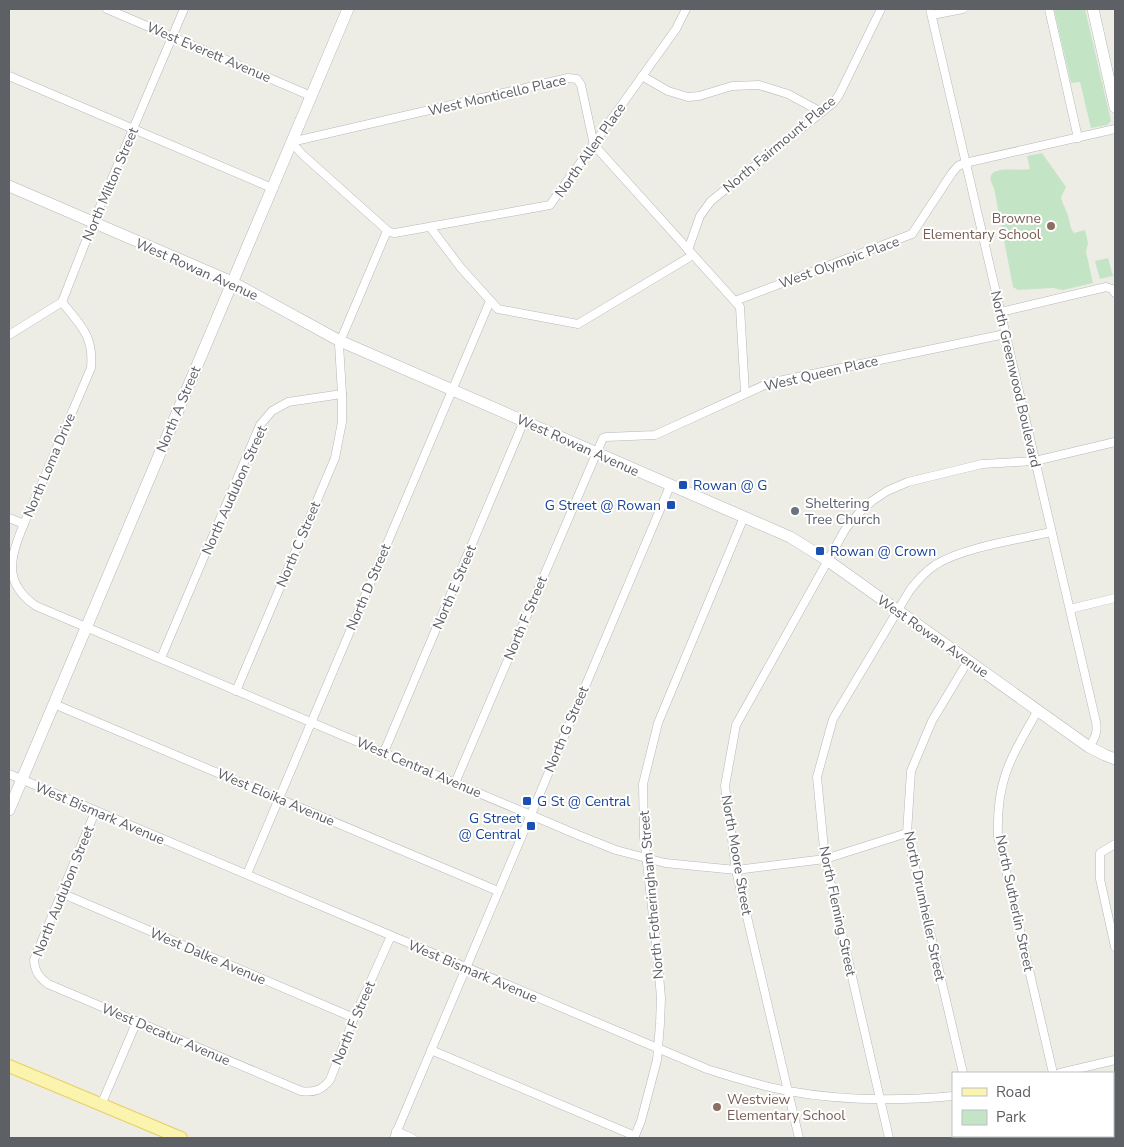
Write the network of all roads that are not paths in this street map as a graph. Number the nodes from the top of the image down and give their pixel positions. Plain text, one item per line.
1 (107, 9) edge
2 (184, 9) edge
3 (348, 9) edge
4 (686, 9) edge
5 (881, 9) edge
6 (963, 9) edge
7 (1049, 9) edge
8 (1093, 9) edge
9 (931, 12) edge
10 (172, 37) junction
11 (9, 76) edge
12 (642, 76) junction
13 (311, 96) junction
14 (1115, 107) edge
15 (821, 112) junction
16 (1115, 129) edge
17 (133, 130) junction
18 (1078, 138) junction
19 (291, 142) junction
20 (594, 145) junction
21 (965, 163) junction
22 (9, 186) edge
23 (272, 188) junction
24 (93, 223) junction
25 (430, 228) junction
26 (388, 231) junction
27 (690, 253) junction
28 (232, 282) junction
29 (1114, 291) edge
30 (490, 301) junction
31 (734, 301) junction
32 (62, 302) junction
33 (1000, 312) junction
34 (1005, 334) junction
35 (9, 335) edge
36 (340, 342) junction
37 (452, 391) junction
38 (745, 393) junction
39 (342, 394) junction
40 (524, 421) junction
41 (1115, 442) edge
42 (596, 454) junction
43 (1035, 461) junction
44 (670, 486) junction
45 (744, 517) junction
46 (9, 518) edge
47 (24, 524) junction
48 (1051, 532) junction
49 (827, 560) junction
50 (1115, 598) edge
51 (1070, 609) junction
52 (898, 610) junction
53 (86, 626) junction
54 (162, 658) junction
55 (968, 661) junction
56 (236, 691) junction
57 (54, 704) junction
58 (1038, 710) junction
59 (311, 721) junction
60 (1089, 747) junction
61 (384, 752) junction
62 (1115, 759) edge
63 (9, 774) edge
64 (21, 780) junction
65 (455, 783) junction
66 (278, 798) junction
67 (9, 810) edge
68 (95, 812) junction
69 (530, 814) junction
70 (906, 833) junction
71 (1115, 844) edge
72 (647, 859) junction
73 (825, 860) junction
74 (736, 870) junction
75 (247, 874) junction
76 (498, 890) junction
77 (61, 893) junction
78 (391, 936) junction
79 (1115, 947) edge
80 (466, 967) junction
81 (35, 970) joint
82 (354, 1018) junction
83 (137, 1022) junction
84 (430, 1050) junction
85 (658, 1050) junction
86 (1115, 1060) edge
87 (9, 1066) edge
88 (963, 1072) edge
89 (1053, 1072) edge
90 (1064, 1072) edge
91 (301, 1091) joint
92 (788, 1091) junction
93 (952, 1096) edge
94 (880, 1100) junction
95 (101, 1105) junction
96 (395, 1135) edge
97 (176, 1137) edge
98 (634, 1137) edge
99 (412, 1138) edge
100 (798, 1138) edge
101 (889, 1138) edge

1 - 10 street, West Everett Avenue
2 - 10 street, North Milton Street
3 - 13 street, North A Street
4 - 12 street, North Allen Place
5 - 15 street, North Fairmount Place
6 - 9 street
7 - 18 street
8 - 14 street
9 - 21 street, North Greenwood Boulevard
10 - 13 street, West Everett Avenue
10 - 17 street, North Milton Street
11 - 17 street
12 - 15 street
12 - 20 street, North Allen Place
13 - 19 street, North A Street
15 - 27 street, North Fairmount Place
16 - 18 street
17 - 23 street
17 - 24 street, North Milton Street
18 - 21 street
19 - 20 street, West Monticello Place
19 - 23 street, North A Street
19 - 26 street
20 - 25 street, North Allen Place
20 - 27 street, West Monticello Place
21 - 31 street, West Olympic Place
21 - 33 street, North Greenwood Boulevard
22 - 24 street, West Rowan Avenue
23 - 28 street, North A Street
24 - 28 street, West Rowan Avenue
24 - 32 street, North Milton Street
25 - 26 street, North Allen Place
25 - 30 street
26 - 36 street
27 - 30 street
27 - 31 street, West Monticello Place
28 - 36 street, West Rowan Avenue
28 - 53 street, North A Street
29 - 33 street
30 - 37 street, North D Street
31 - 38 street
32 - 35 street
32 - 47 street, North Loma Drive
33 - 34 street, North Greenwood Boulevard
34 - 38 street, West Queen Place
34 - 43 street, North Greenwood Boulevard
36 - 37 street, West Rowan Avenue
36 - 39 street
37 - 40 street, West Rowan Avenue
37 - 59 street, North D Street
38 - 42 street, West Queen Place
39 - 54 street, North Audubon Street
39 - 56 street, North C Street
40 - 42 street, West Rowan Avenue
40 - 61 street, North E Street
41 - 43 street, North Moore Street
42 - 44 street, West Rowan Avenue
42 - 65 street, North F Street
43 - 48 street, North Greenwood Boulevard
43 - 49 street, North Moore Street
44 - 45 street, West Rowan Avenue
44 - 69 street, North G Street
45 - 49 street, West Rowan Avenue
45 - 72 street, North Fotheringham Street
46 - 47 street
47 - 53 street, North Loma Drive
48 - 51 street, North Greenwood Boulevard
48 - 52 street, North Fleming Street
49 - 52 street, West Rowan Avenue
49 - 74 street, North Moore Street
50 - 51 street
51 - 60 street, North Greenwood Boulevard
52 - 55 street, West Rowan Avenue
52 - 73 street, North Fleming Street
53 - 54 street, West Central Avenue
53 - 57 street, North A Street
54 - 56 street, West Central Avenue
55 - 58 street, West Rowan Avenue
55 - 70 street, North Drumheller Street
56 - 59 street, West Central Avenue
57 - 64 street, North A Street
57 - 66 street, West Eloika Avenue
58 - 60 street, West Rowan Avenue
58 - 89 street, North Sutherlin Street
59 - 61 street, West Central Avenue
59 - 66 street, North D Street
60 - 62 street, West Rowan Avenue
61 - 65 street, West Central Avenue
63 - 64 street, West Bismark Avenue
64 - 67 street, North A Street
64 - 68 street, West Bismark Avenue
65 - 69 street, West Central Avenue
66 - 75 street, North D Street
66 - 76 street, West Eloika Avenue
68 - 75 street, West Bismark Avenue
68 - 77 street, North Audubon Street
69 - 72 street, West Central Avenue
69 - 76 street, North G Street
70 - 73 street, West Central Avenue
70 - 88 street, North Drumheller Street
71 - 79 street
72 - 74 street, West Central Avenue
72 - 85 street, North Fotheringham Street
73 - 74 street, West Central Avenue
73 - 94 street, North Fleming Street
74 - 92 street, North Moore Street
75 - 78 street, West Bismark Avenue
76 - 80 street, North G Street
77 - 81 street, North Audubon Street
77 - 82 street, West Dalke Avenue
78 - 80 street, West Bismark Avenue
78 - 82 street, North F Street
80 - 84 street, North G Street
80 - 85 street, West Bismark Avenue
81 - 83 street, West Decatur Avenue
82 - 91 street, North F Street
83 - 91 street, West Decatur Avenue
83 - 95 street
84 - 96 street, North G Street
84 - 98 street
85 - 92 street, West Bismark Avenue
85 - 98 street, North Fotheringham Street
86 - 90 street
87 - 95 main road
92 - 94 street, West Bismark Avenue
92 - 100 street, North Moore Street
93 - 94 street, West Bismark Avenue
94 - 101 street, North Fleming Street
95 - 97 main road
96 - 99 street

